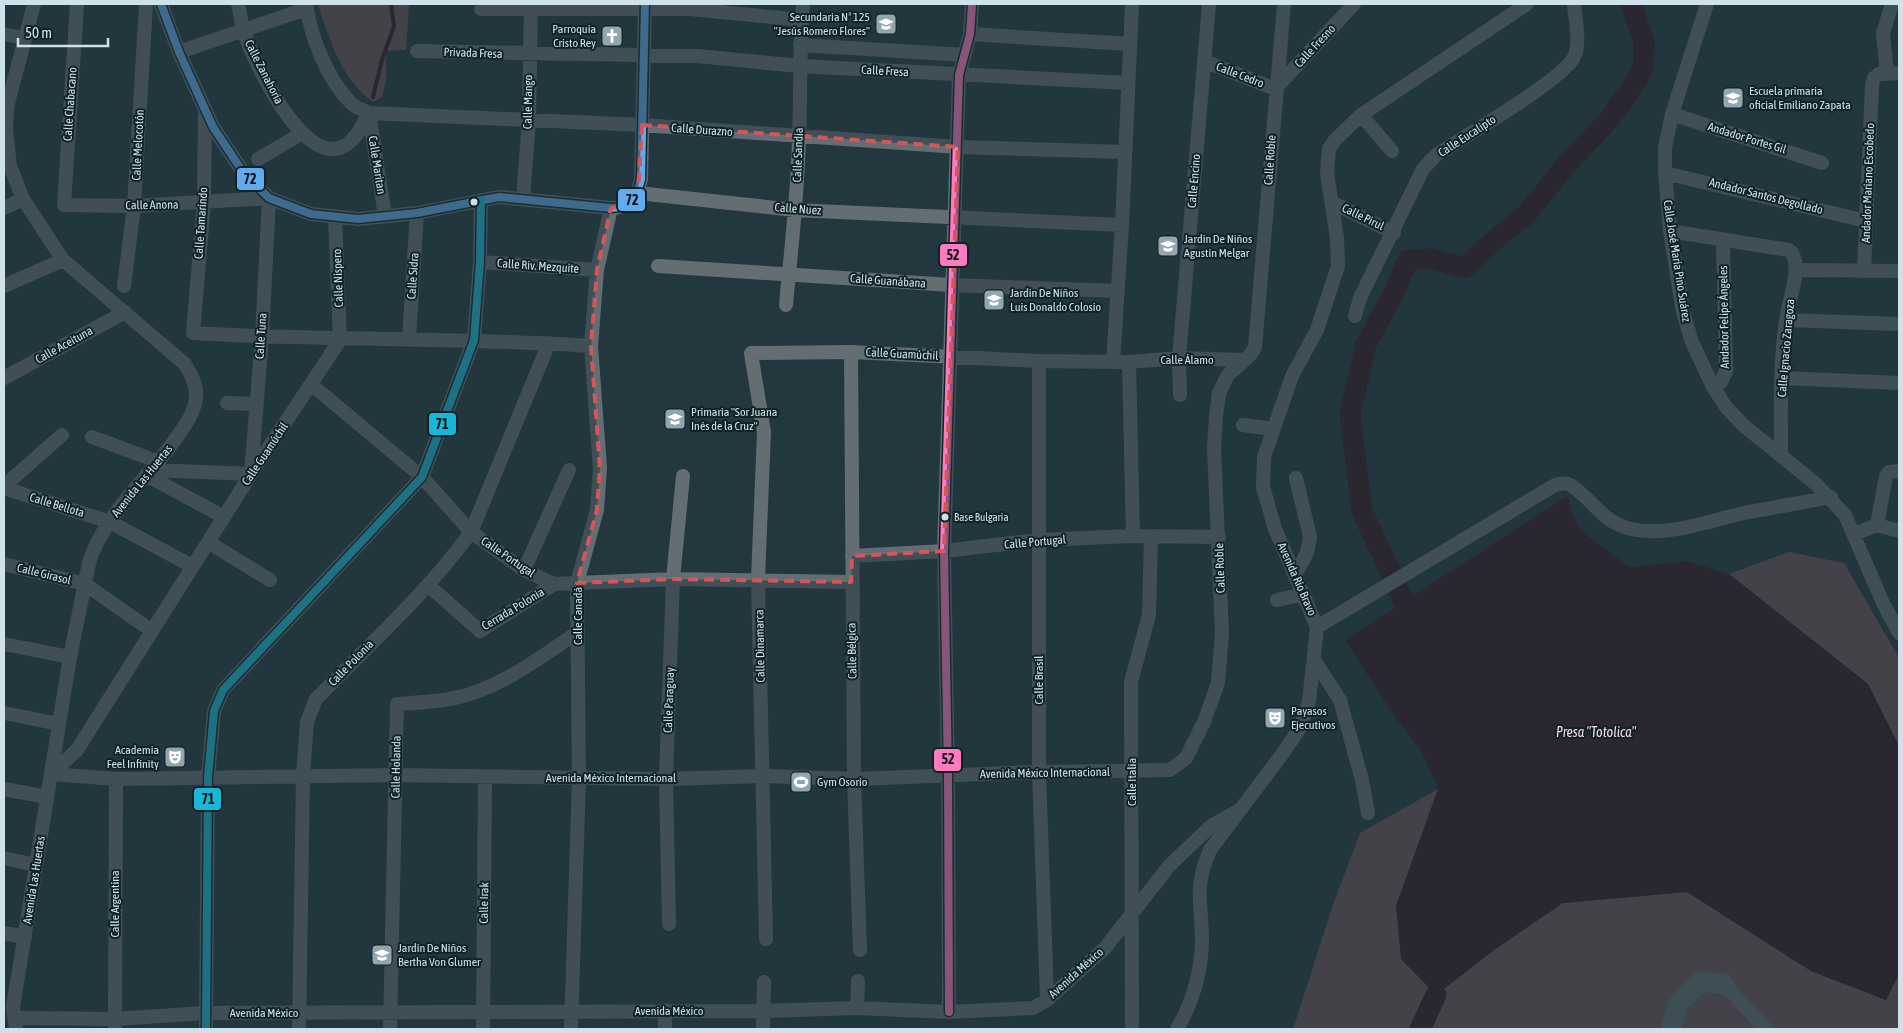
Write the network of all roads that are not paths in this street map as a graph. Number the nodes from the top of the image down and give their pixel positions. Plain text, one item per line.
1 (34, 4) edge
2 (77, 4) edge
3 (146, 4) edge
4 (161, 4) edge
5 (238, 4) edge
6 (803, 4) edge
7 (972, 4) edge
8 (1132, 4) edge
9 (1209, 4) edge
10 (1284, 4) edge
11 (1354, 4) edge
12 (1527, 4) edge
13 (1574, 4) edge
14 (1707, 4) edge
15 (1892, 4) edge
16 (306, 6) edge
17 (531, 7) edge
18 (644, 7) edge
19 (481, 9) dead end
20 (802, 20) junction
21 (244, 31) junction
22 (4, 34) edge
23 (970, 34) junction
24 (23, 38) junction
25 (1130, 44) junction
26 (800, 45) junction
27 (417, 51) dead end
28 (179, 52) junction
29 (915, 52) junction
30 (530, 54) junction
31 (965, 55) junction
32 (643, 56) junction
33 (1204, 61) junction
34 (799, 66) junction
35 (915, 73) junction
36 (1893, 73) edge
37 (959, 75) junction
38 (1127, 82) junction
39 (1275, 88) junction
40 (5, 107) edge
41 (206, 113) junction
42 (369, 113) junction
43 (1672, 114) junction
44 (1361, 115) junction
45 (528, 120) junction
46 (642, 125) junction
47 (5, 130) edge
48 (301, 134) junction
49 (799, 137) junction
50 (958, 147) junction
51 (1392, 151) dead end
52 (1125, 152) junction
53 (258, 159) dead end
54 (1822, 163) dead end
55 (1664, 173) junction
56 (638, 193) junction
57 (269, 198) junction
58 (523, 199) junction
59 (23, 200) junction
60 (481, 200) junction
61 (1332, 202) junction
62 (204, 203) junction
63 (64, 205) joint
64 (134, 206) junction
65 (4, 208) edge
66 (611, 208) junction
67 (795, 210) junction
68 (417, 213) junction
69 (385, 216) junction
70 (335, 217) junction
71 (955, 217) junction
72 (1866, 221) junction
73 (1122, 226) junction
74 (1670, 232) junction
75 (1394, 233) junction
76 (1723, 240) junction
77 (63, 260) junction
78 (480, 262) junction
79 (658, 266) dead end
80 (597, 270) junction
81 (1795, 270) junction
82 (1864, 271) junction
83 (1899, 271) edge
84 (789, 275) junction
85 (951, 285) junction
86 (4, 286) edge
87 (124, 286) dead end
88 (1118, 291) junction
89 (786, 305) dead end
90 (124, 312) junction
91 (1355, 316) dead end
92 (1786, 320) junction
93 (1899, 324) edge
94 (262, 337) junction
95 (409, 338) junction
96 (340, 340) junction
97 (474, 340) junction
98 (549, 343) junction
99 (591, 346) junction
100 (851, 352) junction
101 (751, 353) joint
102 (950, 357) junction
103 (1180, 358) junction
104 (1244, 360) junction
105 (1039, 361) junction
106 (1113, 362) junction
107 (1129, 362) junction
108 (4, 378) edge
109 (1781, 378) junction
110 (1899, 382) edge
111 (312, 385) junction
112 (1713, 387) junction
113 (1180, 395) dead end
114 (227, 403) dead end
115 (256, 404) junction
116 (1244, 425) dead end
117 (1273, 429) junction
118 (62, 436) dead end
119 (92, 437) dead end
120 (1781, 456) junction
121 (153, 469) junction
122 (569, 470) dead end
123 (1899, 471) edge
124 (251, 474) junction
125 (683, 476) dead end
126 (422, 477) junction
127 (1296, 478) dead end
128 (4, 487) edge
129 (1831, 497) junction
130 (224, 517) junction
131 (110, 522) junction
132 (1877, 525) junction
133 (1899, 531) edge
134 (471, 532) junction
135 (1854, 534) junction
136 (1132, 536) junction
137 (1219, 537) junction
138 (1152, 538) junction
139 (1038, 540) junction
140 (208, 542) junction
141 (944, 551) junction
142 (852, 556) junction
143 (4, 564) edge
144 (192, 566) junction
145 (524, 570) junction
146 (1295, 575) junction
147 (673, 579) junction
148 (758, 579) junction
149 (270, 580) dead end
150 (852, 582) junction
151 (577, 583) junction
152 (85, 584) junction
153 (554, 584) junction
154 (428, 585) junction
155 (1304, 594) junction
156 (1276, 600) dead end
157 (1317, 628) junction
158 (152, 631) junction
159 (578, 632) junction
160 (1899, 633) edge
161 (4, 644) edge
162 (70, 657) junction
163 (1314, 660) junction
164 (4, 713) edge
165 (59, 724) junction
166 (1170, 770) joint
167 (1132, 771) junction
168 (1040, 772) junction
169 (51, 774) junction
170 (396, 775) junction
171 (948, 775) junction
172 (303, 776) junction
173 (763, 776) junction
174 (208, 777) junction
175 (485, 778) junction
176 (579, 778) junction
177 (116, 779) junction
178 (666, 779) junction
179 (854, 780) junction
180 (4, 790) edge
181 (47, 797) junction
182 (1240, 810) junction
183 (1368, 813) dead end
184 (4, 858) edge
185 (36, 865) junction
186 (1131, 917) junction
187 (669, 924) dead end
188 (4, 933) edge
189 (25, 937) junction
190 (766, 940) dead end
191 (860, 950) dead end
192 (858, 981) dead end
193 (764, 982) dead end
194 (1724, 984) joint
195 (1047, 1000) junction
196 (858, 1008) junction
197 (665, 1010) junction
198 (483, 1011) junction
199 (570, 1011) junction
200 (763, 1011) junction
201 (949, 1012) junction
202 (299, 1013) junction
203 (206, 1014) junction
204 (390, 1014) junction
205 (12, 1015) edge
206 (115, 1024) edge
207 (206, 1029) edge
208 (299, 1029) edge
209 (390, 1029) edge
210 (483, 1029) edge
211 (571, 1029) edge
212 (665, 1029) edge
213 (763, 1029) edge
214 (1132, 1029) edge
215 (1177, 1029) edge
216 (1671, 1029) edge
217 (1766, 1029) edge

1 - 24 street, Avenida Las Huertas
2 - 63 street, Calle Chabacano
3 - 64 street, Calle Melocotón
4 - 28 street
5 - 21 street, Calle Zanahoria
6 - 20 street, Calle Sandia
7 - 23 street
8 - 25 street
9 - 33 street, Calle Encino
10 - 39 street, Calle Roble
11 - 39 street, Calle Fresno
12 - 44 street
13 - 75 street, Calle Eucalipto
14 - 43 street, Calle José María Pino Suárez
15 - 36 street
16 - 21 street
16 - 42 street
17 - 18 street
17 - 19 street
17 - 30 street, Calle Mango
18 - 20 street
18 - 32 street
20 - 26 street, Calle Sandia
21 - 28 street
21 - 48 street, Calle Zanahoria
22 - 24 street
23 - 25 street
23 - 31 street
24 - 40 street, Avenida Las Huertas
25 - 38 street
26 - 29 street
26 - 34 street, Calle Sandia
27 - 30 street, Privada Fresa
28 - 41 street
29 - 31 street
29 - 35 street
30 - 32 street, Calle Fresa
30 - 45 street, Calle Mango
31 - 37 street
32 - 34 street, Calle Fresa
32 - 46 street
33 - 39 street, Calle Cedro
33 - 103 street, Calle Encino
34 - 35 street, Calle Fresa
34 - 49 street, Calle Sandia
35 - 37 street, Calle Fresa
36 - 72 street, Andador Mariano Escobedo
37 - 38 street, Calle Fresa
37 - 50 street
38 - 52 street
39 - 104 street, Calle Roble
40 - 47 street, Avenida Las Huertas
41 - 57 street
41 - 62 street, Calle Tamarindo
42 - 45 street, Calle Durazno
42 - 48 street
42 - 69 street, Calle Maritan
43 - 54 street, Andador Portes Gil
43 - 55 street, Calle José María Pino Suárez
44 - 51 street
44 - 61 street, Avenida Río Bravo
45 - 46 street, Calle Durazno
45 - 58 street, Calle Mango
46 - 49 street, Calle Durazno
46 - 56 street
47 - 59 street, Avenida Las Huertas
48 - 53 street
49 - 50 street, Calle Durazno
49 - 67 street, Calle Sandia
50 - 52 street, Calle Durazno
50 - 71 street
52 - 73 street
55 - 72 street, Andador Santos Degollado
55 - 74 street, Calle José María Pino Suárez
56 - 66 street
56 - 67 street, Calle Nuez
57 - 62 street, Calle Anona
57 - 70 street
57 - 94 street, Calle Tuna
58 - 60 street
58 - 66 street
59 - 65 street
59 - 77 street, Avenida Las Huertas
60 - 68 street
60 - 78 street
61 - 75 street, Calle Pirul
61 - 117 street, Avenida Río Bravo
62 - 64 street, Calle Anona
62 - 94 street, Calle Tamarindo
63 - 64 street, Calle Anona
64 - 87 street, Calle Melocotón
66 - 80 street, Calle Canadá
67 - 71 street, Calle Nuez
67 - 84 street, Calle Sandia
68 - 69 street
68 - 95 street, Calle Sidra
69 - 70 street
70 - 96 street, Calle Níspero
71 - 73 street, Calle Nuez
71 - 85 street
72 - 82 street, Andador Mariano Escobedo
73 - 88 street
74 - 76 street
74 - 112 street, Calle José María Pino Suárez
75 - 91 street, Calle Eucalipto
76 - 81 street
76 - 112 street, Andador Felipe Ángeles
77 - 86 street
77 - 90 street, Avenida Las Huertas
78 - 80 street, Calle Riv. Mezquite
78 - 97 street
79 - 84 street, Calle Guanábana
80 - 99 street, Calle Canadá
81 - 82 street
81 - 92 street, Calle Ignacio Zaragoza
82 - 83 street
84 - 85 street, Calle Guanábana
84 - 89 street, Calle Sandia
85 - 88 street, Calle Guanábana
85 - 102 street
88 - 106 street
90 - 108 street, Calle Aceituna
90 - 121 street, Avenida Las Huertas
92 - 93 street
92 - 109 street, Calle Ignacio Zaragoza
94 - 96 street
94 - 115 street, Calle Tuna
95 - 96 street
95 - 97 street
96 - 111 street, Calle Guamúchil
97 - 98 street
97 - 126 street
98 - 99 street
98 - 134 street, Calle Polonia
99 - 151 street, Calle Canadá
100 - 101 street, Calle Guamúchil
100 - 102 street, Calle Guamúchil
100 - 142 street, Calle Bélgica
101 - 148 street, Calle Dinamarca
102 - 105 street, Calle Guamúchil
102 - 141 street
103 - 104 street, Calle Álamo
103 - 107 street, Calle Álamo
103 - 113 street, Calle Encino
104 - 137 street, Calle Roble
105 - 106 street, Calle Guamúchil
105 - 139 street, Calle Brasil
106 - 107 street, Calle Álamo
107 - 136 street
109 - 110 street
109 - 120 street, Calle Ignacio Zaragoza
111 - 124 street, Calle Guamúchil
111 - 126 street, Calle Portugal
112 - 120 street, Calle José María Pino Suárez
114 - 115 street
115 - 124 street, Calle Tuna
116 - 117 street
117 - 146 street, Avenida Río Bravo
118 - 128 street
119 - 121 street
120 - 129 street, Calle José María Pino Suárez
121 - 124 street
121 - 130 street
121 - 131 street, Avenida Las Huertas
122 - 145 street
123 - 132 street
124 - 130 street, Calle Guamúchil
125 - 147 street, Calle Paraguay
126 - 134 street, Calle Portugal
126 - 174 street
127 - 146 street
128 - 131 street, Calle Bellota
129 - 135 street, Calle José María Pino Suárez
129 - 157 street
130 - 140 street, Calle Guamúchil
131 - 144 street, Calle Bellota
131 - 152 street, Avenida Las Huertas
132 - 133 street
132 - 135 street
134 - 145 street, Calle Portugal
134 - 154 street, Calle Polonia
135 - 160 street, Calle José María Pino Suárez
136 - 138 street, Calle Portugal
136 - 139 street, Calle Portugal
137 - 138 street, Calle Portugal
137 - 166 street, Calle Roble
138 - 167 street, Calle Italia
139 - 141 street, Calle Portugal
139 - 168 street, Calle Brasil
140 - 144 street, Calle Guamúchil
140 - 149 street
141 - 142 street, Calle Portugal
141 - 171 street
142 - 150 street, Calle Bélgica
143 - 152 street, Calle Girasol
144 - 158 street, Calle Guamúchil
145 - 153 street, Calle Portugal
146 - 155 street, Avenida Río Bravo
147 - 148 street, Calle Portugal
147 - 151 street, Calle Portugal
147 - 178 street, Calle Paraguay
148 - 150 street, Calle Portugal
148 - 173 street, Calle Dinamarca
150 - 179 street, Calle Bélgica
151 - 153 street, Calle Portugal
151 - 159 street, Calle Canadá
152 - 158 street
152 - 162 street, Avenida Las Huertas
153 - 154 street, Cerrada Polonia
154 - 172 street, Calle Polonia
155 - 156 street
155 - 157 street, Avenida Río Bravo
157 - 163 street, Avenida Río Bravo
158 - 169 street, Calle Guamúchil
159 - 170 street, Calle Holanda
159 - 176 street, Calle Canadá
161 - 162 street
162 - 165 street, Avenida Las Huertas
163 - 182 street, Avenida Río Bravo
163 - 183 street
164 - 165 street
165 - 169 street, Avenida Las Huertas
166 - 167 street, Avenida México Internacional
167 - 168 street, Avenida México Internacional
167 - 186 street, Calle Italia
168 - 171 street, Avenida México Internacional
168 - 195 street, Calle Brasil
169 - 177 street, Avenida México Internacional
169 - 181 street, Avenida Las Huertas
170 - 172 street, Avenida México Internacional
170 - 175 street, Avenida México Internacional
170 - 204 street, Calle Holanda
171 - 179 street, Avenida México Internacional
171 - 201 street
172 - 174 street, Avenida México Internacional
172 - 202 street, Calle Polonia
173 - 178 street, Avenida México Internacional
173 - 179 street, Avenida México Internacional
173 - 190 street, Calle Dinamarca
174 - 177 street, Avenida México Internacional
174 - 203 street
175 - 176 street, Avenida México Internacional
175 - 198 street, Calle Irak
176 - 178 street, Avenida México Internacional
176 - 199 street, Calle Canadá
177 - 206 street, Calle Argentina
178 - 187 street, Calle Paraguay
179 - 191 street, Calle Bélgica
180 - 181 street
181 - 185 street, Avenida Las Huertas
182 - 186 street, Avenida México
182 - 215 street, Avenida Río Bravo
184 - 185 street
185 - 189 street, Avenida Las Huertas
186 - 195 street, Avenida México
186 - 214 street, Calle Italia
188 - 189 street
189 - 205 street, Avenida Las Huertas
192 - 196 street
193 - 200 street
194 - 216 highway
194 - 217 street
195 - 201 street, Avenida México
196 - 200 street, Avenida México
196 - 201 street, Avenida México
197 - 199 street, Avenida México
197 - 200 street, Avenida México
197 - 212 street
198 - 199 street, Avenida México
198 - 204 street, Avenida México
198 - 210 street, Calle Irak
199 - 211 street, Calle Canadá
200 - 213 street
202 - 203 street, Avenida México
202 - 204 street, Avenida México
202 - 208 street, Calle Polonia
203 - 206 street, Avenida México
203 - 207 street
204 - 209 street, Calle Holanda
205 - 206 street, Avenida México

